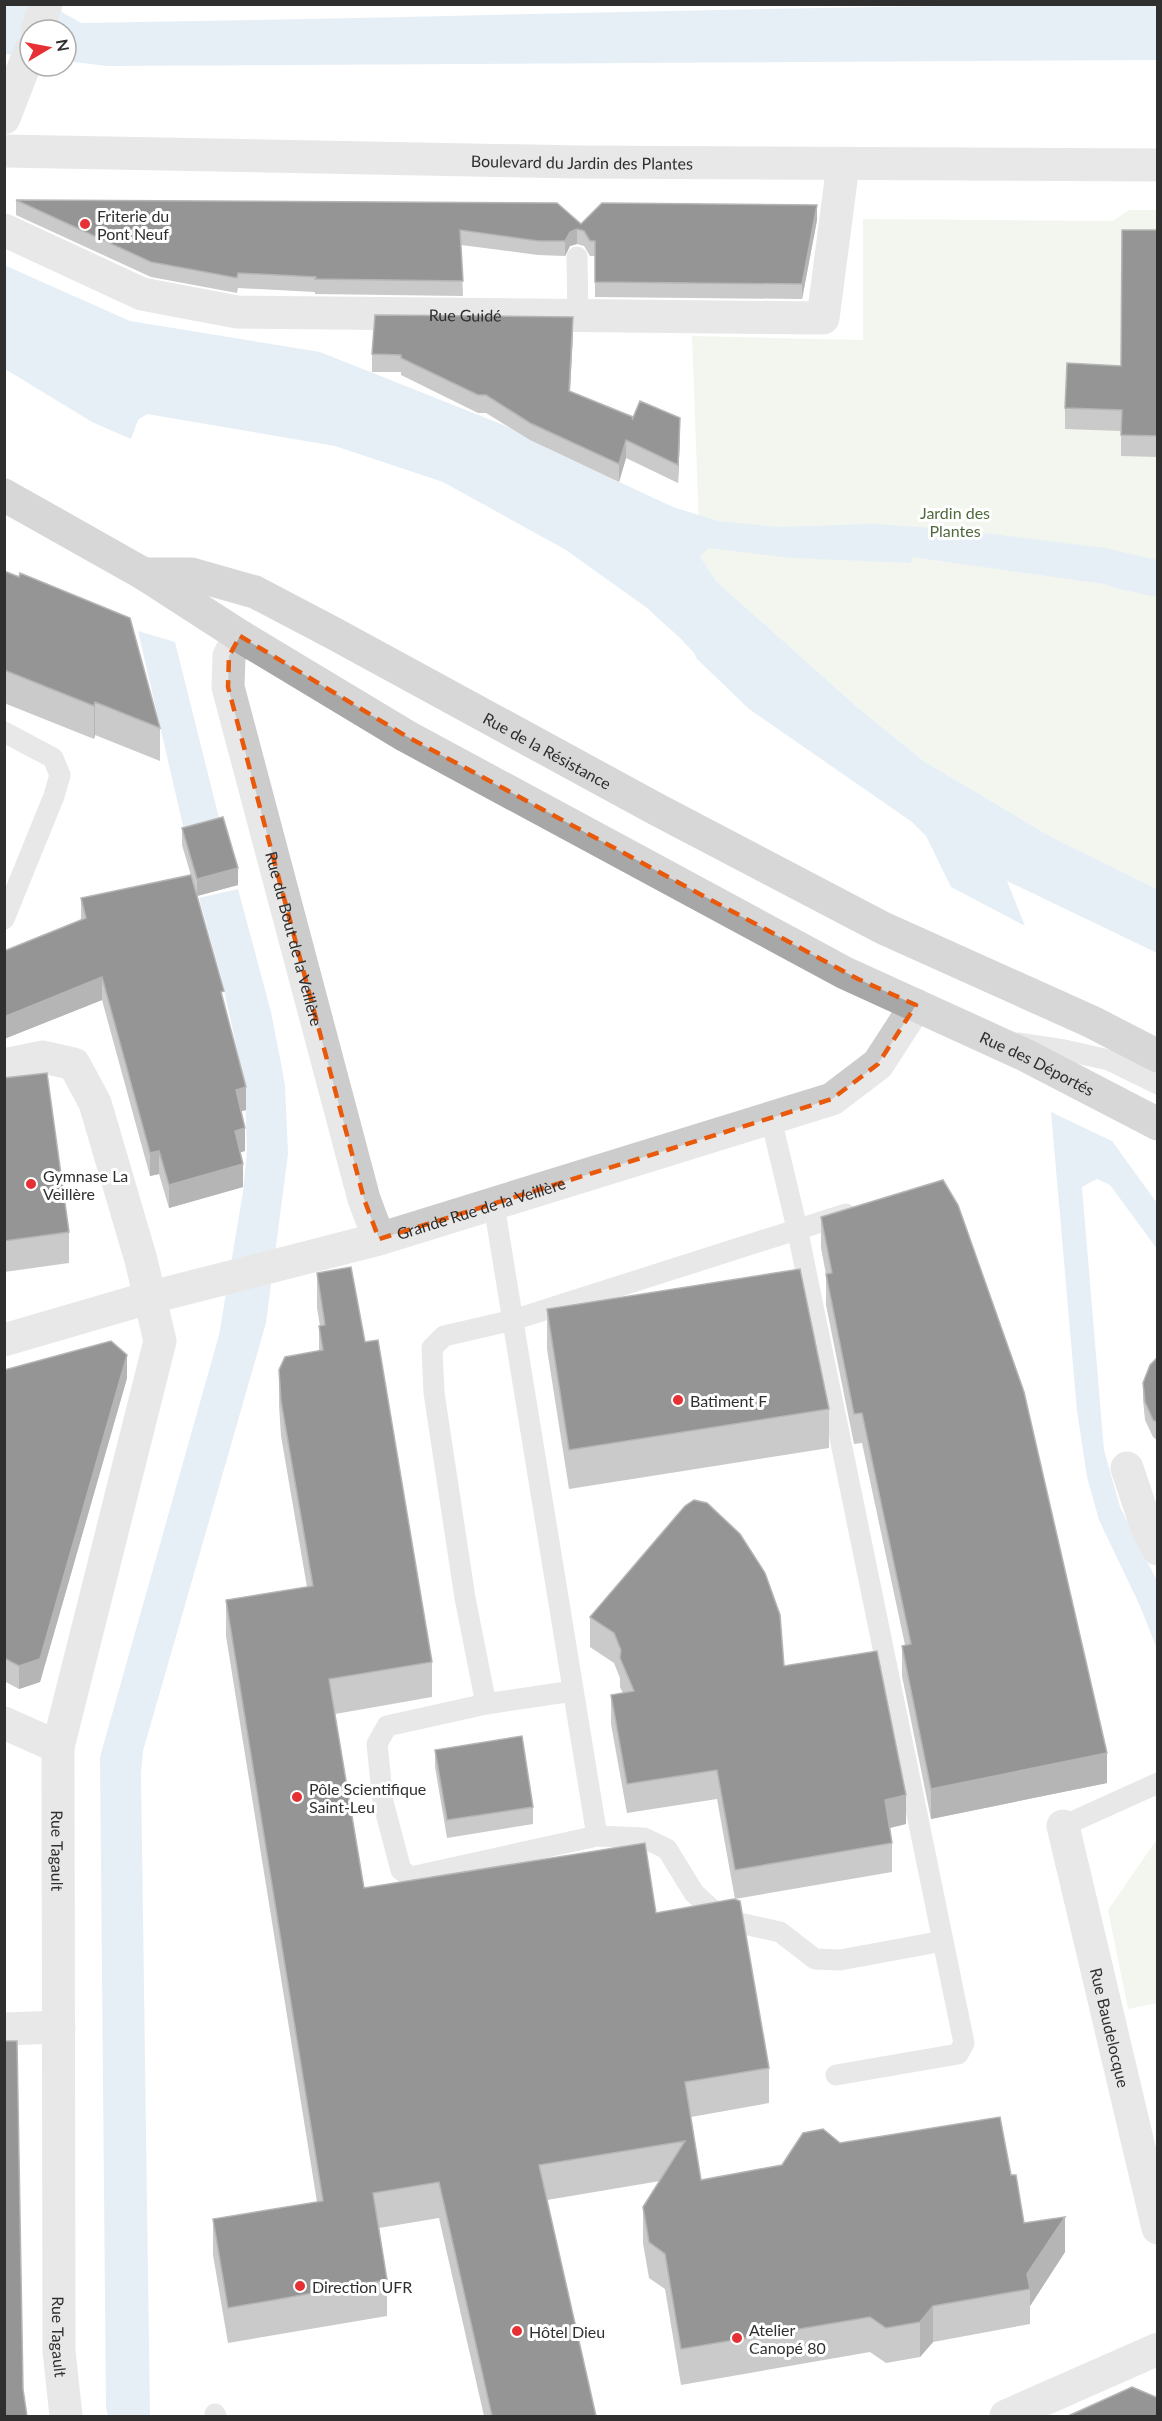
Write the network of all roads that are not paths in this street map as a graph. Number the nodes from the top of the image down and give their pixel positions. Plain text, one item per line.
1 (20, 78) edge
2 (4, 118) edge
3 (4, 151) edge
4 (843, 165) junction
5 (1158, 165) edge
6 (4, 231) edge
7 (578, 257) dead end
8 (578, 317) junction
9 (4, 495) edge
10 (144, 574) junction
11 (240, 636) junction
12 (4, 732) edge
13 (4, 919) edge
14 (916, 1005) junction
15 (992, 1039) junction
16 (1158, 1056) edge
17 (4, 1065) edge
18 (1158, 1084) edge
19 (771, 1119) junction
20 (1158, 1124) edge
21 (494, 1205) junction
22 (864, 1209) edge
23 (797, 1228) junction
24 (379, 1239) junction
25 (148, 1298) junction
26 (513, 1320) junction
27 (4, 1340) edge
28 (1127, 1468) dead end
29 (1158, 1549) edge
30 (573, 1691) junction
31 (486, 1704) junction
32 (4, 1723) edge
33 (58, 1747) junction
34 (1158, 1783) edge
35 (1063, 1826) joint
36 (597, 1836) junction
37 (943, 1941) junction
38 (59, 2027) junction
39 (4, 2029) edge
40 (836, 2075) dead end
41 (1158, 2228) edge
42 (1158, 2349) edge
43 (66, 2416) edge
44 (1006, 2416) edge

1 - 2 street
3 - 4 street, Boulevard du Jardin des Plantes
4 - 5 street, Boulevard du Jardin des Plantes
4 - 8 street, Rue Guidé
6 - 8 street, Rue Guidé
7 - 8 lane
9 - 10 main road, Rue de la Résistance
10 - 11 main road, Rue de la Résistance
10 - 16 main road, Rue de la Résistance
11 - 14 main road, Rue de la Résistance
11 - 24 street, Rue du Bout de la Veillère
12 - 13 lane
14 - 15 main road, Rue des Déportés
14 - 19 street, Grande Rue de la Veillère
15 - 18 lane
15 - 20 main road, Rue des Déportés
17 - 25 street, Rue Tagault
19 - 21 street, Grande Rue de la Veillère
19 - 23 lane
21 - 24 street, Grande Rue de la Veillère
21 - 26 lane
22 - 23 lane
23 - 26 lane
23 - 37 lane
24 - 25 street, Grande Rue de la Veillère
25 - 27 street, Grande Rue de la Veillère
25 - 33 street, Rue Tagault
26 - 30 lane
26 - 31 lane
28 - 29 street
30 - 31 lane
30 - 36 lane
31 - 36 lane
32 - 33 street
33 - 38 street, Rue Tagault
34 - 35 lane
35 - 41 street, Rue Baudelocque
36 - 37 lane
37 - 40 lane
38 - 39 street
38 - 43 street, Rue Tagault
42 - 44 street

